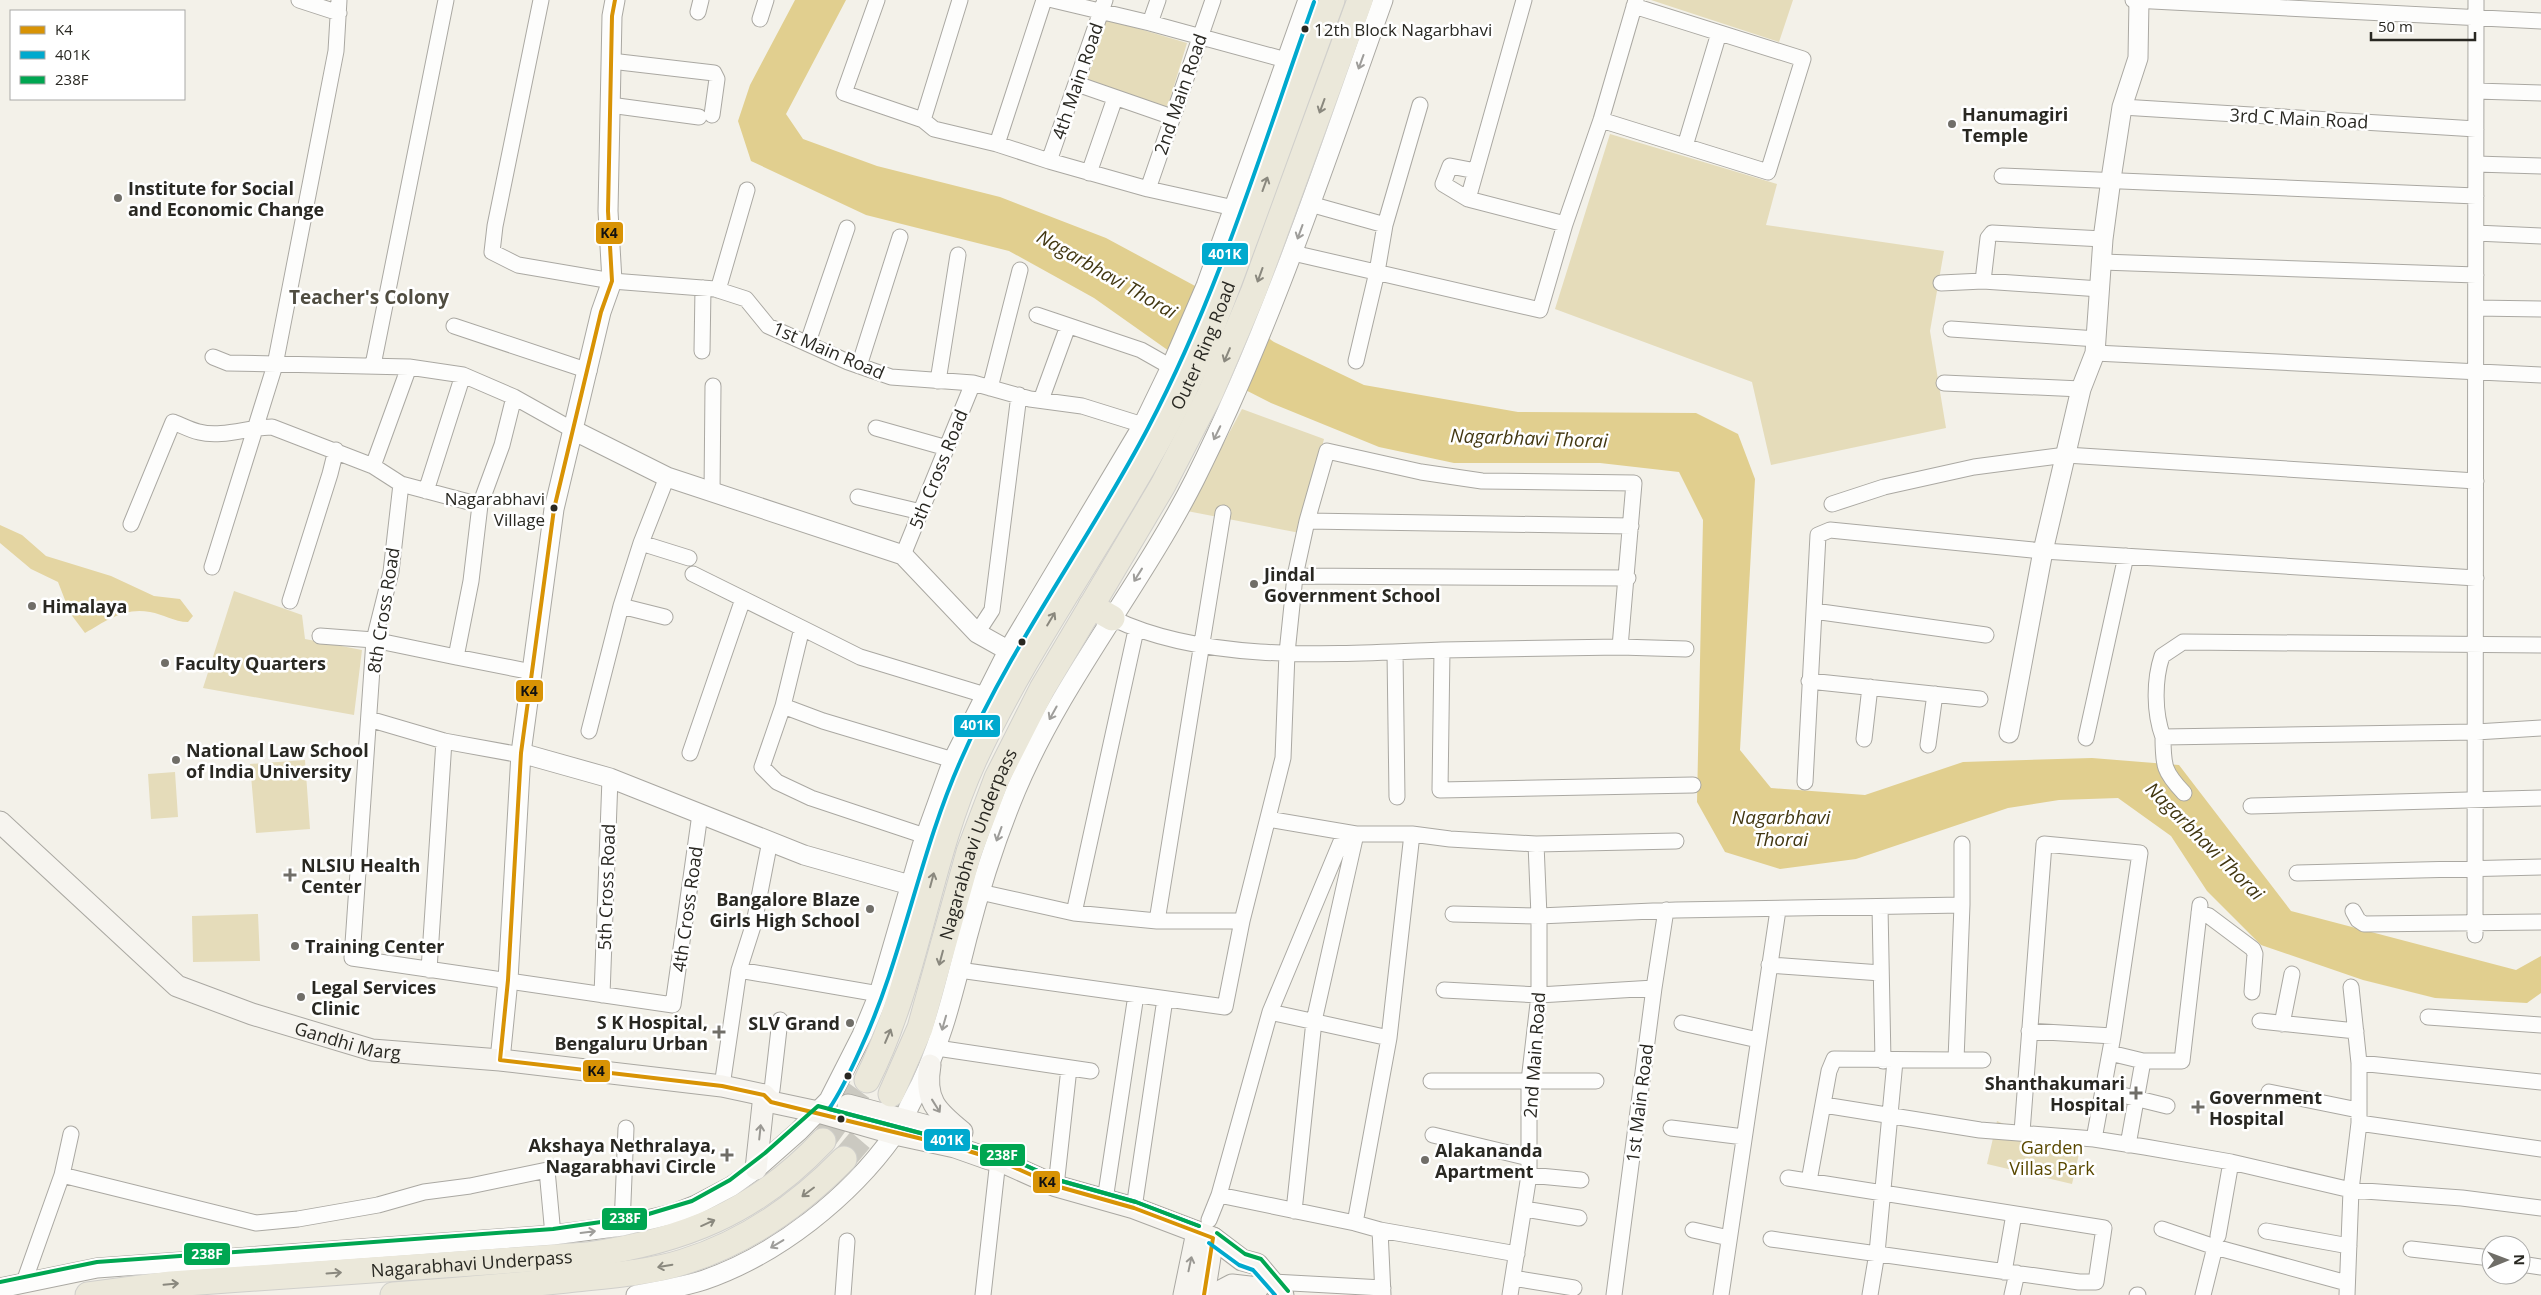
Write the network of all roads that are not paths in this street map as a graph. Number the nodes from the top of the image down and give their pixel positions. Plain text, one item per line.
1 (299, 0) edge
2 (446, 0) edge
3 (541, 0) edge
4 (615, 0) edge
5 (766, 0) edge
6 (877, 0) edge
7 (960, 0) edge
8 (1044, 0) edge
9 (1053, 0) edge
10 (1158, 0) edge
11 (1213, 0) edge
12 (1383, 0) edge
13 (1524, 0) edge
14 (2476, 0) edge
15 (2137, 1) edge
16 (1323, 2) edge
17 (1635, 3) edge
18 (1358, 5) edge
19 (339, 6) edge
20 (1103, 6) edge
21 (2476, 17) junction
22 (760, 19) dead end
23 (2541, 21) edge
24 (1150, 23) junction
25 (1719, 33) junction
26 (1199, 36) junction
27 (1286, 60) junction
28 (611, 61) junction
29 (1076, 84) junction
30 (2476, 91) junction
31 (2541, 92) edge
32 (1115, 98) junction
33 (610, 105) junction
34 (1420, 105) dead end
35 (2122, 107) junction
36 (1172, 116) junction
37 (923, 120) junction
38 (1601, 120) junction
39 (2476, 129) junction
40 (997, 144) junction
41 (1685, 146) junction
42 (1049, 161) junction
43 (2476, 164) junction
44 (2541, 166) edge
45 (1476, 171) junction
46 (1089, 173) junction
47 (2002, 176) dead end
48 (2111, 179) junction
49 (1148, 189) junction
50 (747, 190) dead end
51 (2476, 196) junction
52 (1468, 199) junction
53 (1310, 204) junction
54 (1234, 208) junction
55 (1565, 224) junction
56 (1385, 225) junction
57 (847, 228) dead end
58 (2476, 233) junction
59 (2541, 236) edge
60 (900, 237) dead end
61 (2103, 239) junction
62 (1293, 253) junction
63 (958, 255) dead end
64 (2102, 262) junction
65 (1020, 270) dead end
66 (1377, 272) junction
67 (2476, 275) junction
68 (612, 281) junction
69 (1983, 281) junction
70 (1941, 283) dead end
71 (710, 289) junction
72 (2100, 289) junction
73 (1215, 291) junction
74 (2476, 308) junction
75 (2541, 309) edge
76 (1036, 315) dead end
77 (1252, 323) junction
78 (454, 326) dead end
79 (1068, 326) junction
80 (1951, 329) dead end
81 (808, 342) junction
82 (2096, 346) junction
83 (702, 351) dead end
84 (214, 357) dead end
85 (1173, 361) junction
86 (1356, 361) dead end
87 (373, 364) junction
88 (275, 365) junction
89 (859, 366) junction
90 (409, 367) junction
91 (589, 371) junction
92 (2476, 372) junction
93 (463, 375) junction
94 (2541, 375) edge
95 (938, 381) junction
96 (973, 383) junction
97 (1944, 384) dead end
98 (713, 386) dead end
99 (990, 388) junction
100 (2081, 389) junction
101 (1020, 395) junction
102 (514, 397) junction
103 (1041, 400) junction
104 (1143, 424) junction
105 (257, 427) junction
106 (876, 428) dead end
107 (573, 430) junction
108 (947, 448) junction
109 (336, 450) junction
110 (2066, 455) junction
111 (373, 466) junction
112 (668, 477) junction
113 (2476, 481) junction
114 (401, 484) junction
115 (426, 491) junction
116 (712, 493) junction
117 (858, 497) dead end
118 (1832, 504) dead end
119 (480, 505) junction
120 (920, 512) junction
121 (1223, 513) dead end
122 (1307, 521) junction
123 (131, 524) dead end
124 (1631, 526) junction
125 (641, 543) junction
126 (2043, 551) junction
127 (903, 555) junction
128 (2126, 556) junction
129 (689, 558) dead end
130 (212, 566) dead end
131 (693, 574) dead end
132 (1295, 576) junction
133 (1628, 578) junction
134 (2476, 578) junction
135 (743, 599) junction
136 (290, 601) dead end
137 (621, 606) junction
138 (1814, 611) junction
139 (1101, 612) junction
140 (665, 617) dead end
141 (802, 628) junction
142 (1136, 630) junction
143 (977, 633) junction
144 (1986, 635) dead end
145 (320, 636) dead end
146 (374, 640) junction
147 (1202, 645) junction
148 (2476, 645) junction
149 (2541, 645) edge
150 (1620, 647) junction
151 (1686, 649) dead end
152 (1442, 650) junction
153 (1395, 652) junction
154 (1288, 653) junction
155 (1016, 656) junction
156 (456, 657) junction
157 (532, 672) junction
158 (1809, 681) junction
159 (1870, 687) junction
160 (1935, 694) junction
161 (986, 695) junction
162 (1980, 699) dead end
163 (783, 706) junction
164 (369, 719) junction
165 (2541, 728) edge
166 (589, 731) dead end
167 (2476, 732) junction
168 (2009, 733) dead end
169 (2164, 737) junction
170 (2086, 738) dead end
171 (1864, 739) dead end
172 (444, 741) junction
173 (1928, 745) dead end
174 (690, 753) dead end
175 (521, 754) junction
176 (953, 760) junction
177 (610, 778) junction
178 (1805, 782) dead end
179 (1693, 785) dead end
180 (2184, 793) dead end
181 (1396, 797) dead end
182 (2541, 798) edge
183 (2476, 800) junction
184 (2251, 806) dead end
185 (700, 814) junction
186 (1268, 819) junction
187 (0, 822) edge
188 (1350, 833) junction
189 (1412, 834) junction
190 (926, 836) junction
191 (1676, 841) dead end
192 (770, 842) junction
193 (1536, 844) junction
194 (1962, 844) dead end
195 (2541, 867) edge
196 (2476, 869) junction
197 (2297, 873) dead end
198 (910, 885) junction
199 (980, 892) junction
200 (1962, 905) junction
201 (1880, 907) junction
202 (1666, 910) junction
203 (1778, 910) junction
204 (2353, 911) dead end
205 (1074, 913) junction
206 (1453, 914) dead end
207 (1540, 916) junction
208 (1157, 921) junction
209 (1242, 921) junction
210 (2541, 922) edge
211 (2475, 929) junction
212 (1769, 965) junction
213 (429, 970) junction
214 (739, 970) junction
215 (959, 970) junction
216 (1881, 973) junction
217 (2292, 974) dead end
218 (508, 980) junction
219 (2351, 987) dead end
220 (1654, 988) junction
221 (1444, 990) dead end
222 (2252, 992) dead end
223 (879, 994) junction
224 (602, 995) junction
225 (1136, 995) junction
226 (1539, 995) junction
227 (1165, 998) junction
228 (1270, 1012) junction
229 (2428, 1017) dead end
230 (780, 1020) dead end
231 (1314, 1021) junction
232 (2260, 1021) dead end
233 (1682, 1023) dead end
234 (2282, 1024) junction
235 (2541, 1025) edge
236 (2029, 1031) junction
237 (2356, 1031) junction
238 (2113, 1036) junction
239 (1389, 1038) junction
240 (1758, 1040) junction
241 (2110, 1053) junction
242 (933, 1056) junction
243 (500, 1060) junction
244 (1956, 1060) junction
245 (1983, 1060) dead end
246 (1889, 1061) junction
247 (2143, 1061) junction
248 (2359, 1063) junction
249 (1069, 1068) junction
250 (1091, 1071) dead end
251 (867, 1080) tunnel mouth
252 (1432, 1081) dead end
253 (1596, 1081) dead end
254 (1529, 1082) junction
255 (2541, 1082) edge
256 (722, 1086) junction
257 (2102, 1090) junction
258 (768, 1092) junction
259 (2269, 1092) dead end
260 (891, 1094) tunnel mouth
261 (2137, 1099) junction
262 (1824, 1105) junction
263 (823, 1106) junction
264 (2167, 1106) dead end
265 (1890, 1115) junction
266 (2358, 1116) junction
267 (899, 1126) junction
268 (626, 1128) dead end
269 (1671, 1128) dead end
270 (2022, 1132) junction
271 (71, 1134) dead end
272 (1433, 1135) dead end
273 (967, 1136) junction
274 (1744, 1137) junction
275 (2094, 1139) junction
276 (823, 1141) tunnel mouth
277 (2128, 1144) junction
278 (2541, 1149) edge
279 (1529, 1158) junction
280 (844, 1159) tunnel mouth
281 (998, 1160) junction
282 (2231, 1162) junction
283 (756, 1169) junction
284 (62, 1175) junction
285 (1530, 1175) junction
286 (1788, 1178) dead end
287 (1581, 1180) dead end
288 (1809, 1181) junction
289 (1056, 1186) junction
290 (2352, 1190) junction
291 (1883, 1193) junction
292 (1219, 1195) junction
293 (1105, 1200) junction
294 (1134, 1208) junction
295 (2541, 1208) edge
296 (1524, 1209) junction
297 (1294, 1211) junction
298 (2014, 1214) junction
299 (1579, 1218) dead end
300 (1355, 1223) junction
301 (622, 1226) junction
302 (2162, 1229) dead end
303 (1207, 1230) junction
304 (1380, 1230) junction
305 (1693, 1230) dead end
306 (2266, 1231) dead end
307 (553, 1235) junction
308 (1729, 1238) junction
309 (1771, 1239) dead end
310 (847, 1241) dead end
311 (2217, 1242) junction
312 (2349, 1246) junction
313 (2411, 1250) dead end
314 (1877, 1253) junction
315 (1516, 1254) junction
316 (2481, 1257) edge
317 (2010, 1273) junction
318 (1513, 1278) junction
319 (24, 1282) junction
320 (0, 1288) edge
321 (1574, 1288) dead end
322 (2078, 1289) edge
323 (2347, 1289) edge
324 (1269, 1290) edge
325 (1383, 1292) edge
326 (88, 1295) edge
327 (393, 1295) edge
328 (636, 1295) edge
329 (843, 1295) edge
330 (983, 1295) edge
331 (1184, 1295) edge
332 (1204, 1295) edge
333 (1213, 1295) edge
334 (1510, 1295) edge
335 (1614, 1295) edge
336 (1721, 1295) edge
337 (1870, 1295) edge
338 (2012, 1295) edge
339 (2203, 1295) edge

1 - 19 street
2 - 87 street
3 - 68 street, 1st Main Road
4 - 28 street
5 - 22 street
6 - 37 street
7 - 37 street
8 - 40 street
9 - 20 street
10 - 24 street
11 - 26 street, 2nd Main Road
12 -> 53 street
13 - 45 street
14 - 21 street
15 - 21 street
15 - 35 street
16 - 27 street
73 -> 16 highway, Outer Ring Road
17 - 25 street
17 - 38 street
18 -> 77 highway, Outer Ring Road
19 - 88 street
20 - 24 street
20 - 29 street, 4th Main Road
21 - 23 street
21 - 30 street
24 - 26 street
25 - 41 street
25 - 41 street
26 - 27 street
26 - 36 street, 2nd Main Road
27 - 54 street
28 - 33 street
28 - 33 street
29 - 32 street
29 - 42 street, 4th Main Road
30 - 31 street
30 - 39 street
32 - 36 street
32 - 46 street
33 - 68 street
34 - 56 street
35 - 39 street, 3rd C Main Road
35 - 48 street
36 - 49 street, 2nd Main Road
37 - 40 street
38 - 41 street
38 - 55 street
39 - 43 street
40 - 42 street
42 - 46 street
43 - 44 street
43 - 51 street
45 - 52 street
45 - 52 street
46 - 49 street
47 - 48 street
48 - 51 street
48 - 61 street
49 - 54 street
50 - 71 street
51 - 58 street
52 - 55 street
53 - 56 street
53 -> 62 street
54 - 73 street
55 - 66 street
56 - 66 street
57 - 81 street
58 - 59 street
58 - 67 street
60 - 89 street
61 - 64 street
61 - 69 street
62 - 66 street
62 - 77 street
63 - 95 street
64 - 67 street
64 - 72 street
65 - 99 street
66 - 86 street
67 - 74 street
68 - 71 street, 1st Main Road
68 - 91 street
69 - 70 street
69 - 72 street
71 - 81 street, 1st Main Road
71 - 83 street
72 - 82 street
73 - 85 street
155 -> 73 highway, Outer Ring Road
74 - 75 street
74 - 92 street
76 - 79 street
77 -> 139 highway, Outer Ring Road
77 -> 139 street
78 - 91 street
79 - 85 street
79 - 103 street
80 - 82 street
81 - 89 street, 1st Main Road
82 - 92 street
82 - 100 street
84 - 88 street
85 - 104 street
87 - 88 street
87 - 90 street
88 - 105 street
89 - 95 street, 1st Main Road
90 - 93 street
90 - 111 street
91 - 107 street
92 - 94 street
92 - 113 street
93 - 102 street
93 - 115 street
95 - 96 street, 1st Main Road
96 - 99 street, 1st Main Road
96 - 108 street, 5th Cross Road
97 - 100 street
98 - 116 street
99 - 101 street, 1st Main Road
100 - 110 street
101 - 103 street, 1st Main Road
101 - 143 street
102 - 107 street
102 - 119 street
103 - 104 street, 1st Main Road
104 - 155 street
105 - 109 street
105 - 123 street
105 - 130 street
106 - 108 street
107 - 112 street
107 - 157 street
108 - 120 street, 5th Cross Road
109 - 111 street
109 - 136 street
110 - 113 street
110 - 118 street
110 - 126 street
111 - 114 street
112 - 116 street
112 - 125 street
113 - 134 street
114 - 115 street
114 - 146 street, 8th Cross Road
115 - 119 street
116 - 127 street
117 - 120 street
119 - 156 street
120 - 127 street, 5th Cross Road
121 - 147 street
122 - 124 street
122 - 124 street
122 - 132 street
124 - 133 street
125 - 129 street
125 - 137 street
126 - 128 street
126 - 138 street
126 - 168 street
127 - 143 street
128 - 134 street
128 - 170 street
131 - 135 street
132 - 133 street
132 - 154 street
133 - 150 street
134 - 148 street
135 - 141 street
135 - 174 street
137 - 140 street
137 - 166 street
138 - 144 street
138 - 158 street
139 - 142 street
139 -> 199 street
139 -> 260 highway, Nagarabhavi Underpass
141 - 161 street
141 - 163 street
142 - 147 street
142 - 205 street
143 - 155 street
145 - 146 street
146 - 156 street
146 - 164 street, 8th Cross Road
147 - 154 street
147 - 208 street
148 - 149 street
148 - 167 street
148 - 169 street
150 - 151 street
150 - 152 street
152 - 153 street
152 - 179 street
153 - 154 street
153 - 181 street
154 - 186 street
155 - 161 street
251 -> 155 highway, Nagarabhavi Underpass
156 - 157 street
157 - 175 street
158 - 159 street
158 - 178 street
159 - 160 street
159 - 171 street
160 - 162 street
160 - 173 street
161 - 176 street
163 - 176 street
163 - 190 street
164 - 172 street
164 - 213 street, 8th Cross Road
165 - 167 street
167 - 169 street
167 - 183 street
169 - 180 street
172 - 175 street
172 - 213 street
175 - 177 street
175 - 218 street
176 - 190 street
177 - 185 street
177 - 224 street, 5th Cross Road
182 - 183 street
183 - 184 street
183 - 196 street
185 - 192 street
185 - 224 street, 4th Cross Road
186 - 188 street
186 - 209 street
187 - 243 main road, Gandhi Marg
188 - 189 street
188 - 228 street
188 - 231 street
189 - 193 street
189 - 239 street
190 - 198 street
191 - 193 street
192 - 198 street
192 - 214 street
193 - 207 street, 2nd Main Road
194 - 200 street
195 - 196 street
196 - 197 street
196 - 211 street
198 - 223 street
199 - 205 street
199 - 215 street
200 - 201 street
200 - 244 street
201 - 203 street
201 - 216 street
202 - 203 street
202 - 207 street
202 - 220 street, 1st Main Road
203 - 212 street
204 - 211 street
205 - 208 street
206 - 207 street
207 - 226 street, 2nd Main Road
208 - 209 street
209 - 227 street
210 - 211 street
212 - 216 street
212 - 240 street
213 - 218 street
214 - 223 street
214 - 256 street
215 - 225 street
215 -> 242 street
216 - 246 street
217 - 234 street
218 - 224 street
218 - 243 street
219 - 237 street
220 - 226 street
220 - 335 street, 1st Main Road
221 - 226 street
222 - 247 street
223 - 263 street
225 - 227 street
225 - 293 street
226 - 254 street, 2nd Main Road
227 - 294 street
228 - 231 street
228 - 292 street
229 - 235 street
230 - 258 street
231 - 239 street
231 - 297 street
232 - 234 street
233 - 240 street
234 - 237 street
236 - 238 street
236 - 238 street
236 - 270 street
237 - 248 street
238 - 241 street
239 - 300 street
240 - 274 street
241 - 247 street
241 - 257 street
242 - 249 street
242 - 267 street
242 -> 273 main road
243 - 256 main road, Gandhi Marg
244 - 245 street
244 - 246 street
246 - 262 street
246 - 265 street
247 - 261 street
248 - 255 street
248 - 266 street
249 - 250 street
249 - 289 street
252 - 254 street
253 - 254 street
254 - 279 street, 2nd Main Road
256 - 258 main road, Gandhi Marg
257 - 261 street
257 - 275 street
258 - 263 main road, Gandhi Marg
283 -> 258 main road
259 - 266 street
261 - 264 street
261 - 277 street
262 - 265 street
262 - 288 street
263 - 267 main road
263 - 267 main road, Gandhi Marg
263 - 283 street
265 - 270 street
265 - 291 street
266 - 278 street
266 - 290 street
267 - 273 main road
267 - 281 main road
267 -> 328 street
268 - 301 street
269 - 274 street
270 - 275 street
271 - 284 street
272 - 279 street
273 - 281 main road
274 - 308 street
275 - 277 street
326 -> 276 highway, Nagarabhavi Underpass
277 - 282 street
279 - 285 street, 2nd Main Road
280 -> 327 highway, Nagarabhavi Underpass
281 - 289 main road
281 - 330 street
282 - 290 street
282 - 311 street
283 - 301 street
284 - 307 street
284 - 319 street
285 - 287 street
285 - 296 street, 2nd Main Road
286 - 288 street
288 - 291 street
289 - 293 main road
290 - 295 street
290 - 312 street
291 - 298 street
291 - 314 street
292 - 297 street
292 - 303 street
293 - 294 main road
294 - 303 main road
296 - 299 street
296 - 315 street, 2nd Main Road
297 - 300 street
298 - 317 street
298 - 322 street
300 - 304 street
307 -> 301 street
302 - 311 street
303 - 324 main road
331 -> 303 main road
303 - 332 main road
304 - 315 street
304 - 325 street
305 - 308 street
306 - 312 street
307 - 319 street
308 - 336 street
309 - 314 street
310 - 329 street
311 - 323 street
311 - 339 street
312 - 323 street
313 - 316 street
314 - 317 street
314 - 337 street
315 - 318 street, 2nd Main Road
317 - 322 street
317 - 338 street
318 - 321 street
318 - 334 street, 2nd Main Road
319 - 320 street
324 - 325 street
324 - 333 main road

